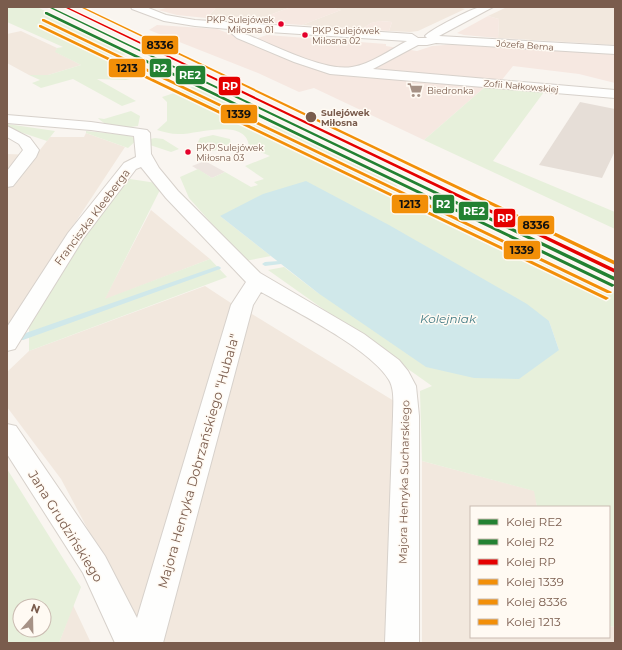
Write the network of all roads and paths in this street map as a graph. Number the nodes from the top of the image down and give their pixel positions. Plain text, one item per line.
1 (136, 7) edge
2 (488, 7) edge
3 (232, 26) junction
4 (433, 38) junction
5 (415, 39) junction
6 (615, 50) edge
7 (355, 71) junction
8 (615, 94) edge
9 (7, 119) edge
10 (7, 131) edge
11 (144, 159) junction
12 (7, 182) edge
13 (257, 281) junction
14 (7, 344) edge
15 (7, 433) edge
16 (132, 643) edge
17 (146, 643) edge
18 (402, 643) edge

1 - 3 street
2 - 4 street
3 - 5 street
3 - 7 street, Zofii Nałkowskiej
4 - 5 street
4 - 6 street, Józefa Bema
5 - 7 street, Zofii Nałkowskiej
7 - 8 street, Zofii Nałkowskiej
9 - 11 street, Majora Henryka Sucharskiego
10 - 12 street
11 - 13 street, Majora Henryka Sucharskiego
11 - 14 street, Franciszka Kleeberga
13 - 17 street, Majora Henryka Dobrzańskiego "Hubala"
13 - 18 street, Majora Henryka Sucharskiego
15 - 16 street, Jana Grudzińskiego

